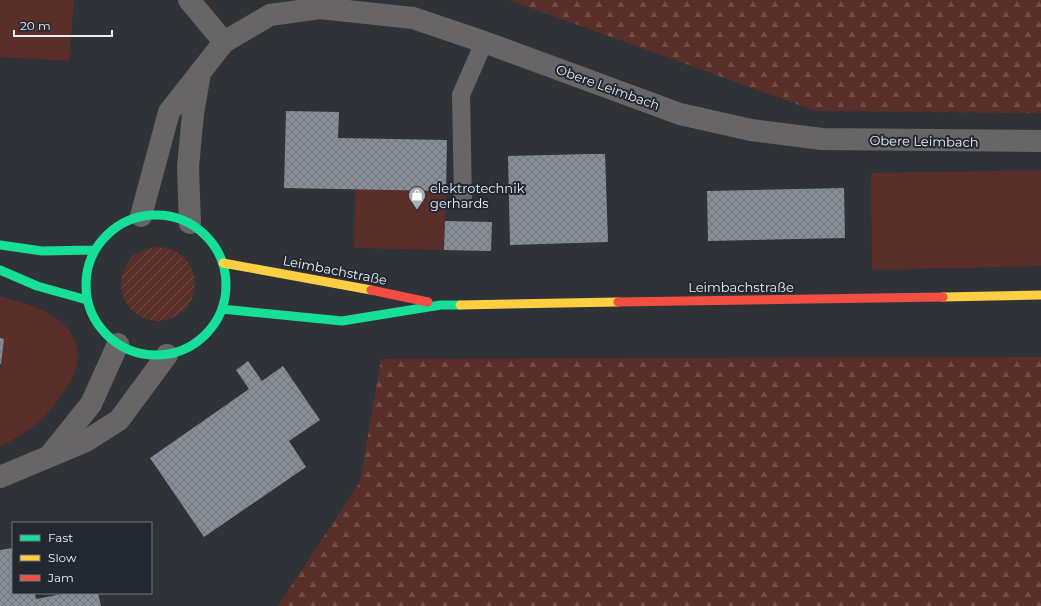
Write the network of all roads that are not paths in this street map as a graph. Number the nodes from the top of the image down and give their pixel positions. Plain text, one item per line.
1 (189, 0) edge
2 (224, 42) junction
3 (484, 42) junction
4 (201, 70) junction
5 (1041, 141) edge
6 (463, 200) dead end
7 (141, 216) junction
8 (190, 223) junction
9 (0, 246) edge
10 (94, 250) junction
11 (223, 263) junction
12 (0, 270) edge
13 (1041, 295) edge
14 (87, 300) junction
15 (441, 305) junction
16 (222, 309) junction
17 (118, 344) junction
18 (167, 354) junction
19 (48, 458) junction
20 (0, 477) edge

1 - 2 street
2 - 3 street, Obere Leimbach
2 - 4 street, Obere Leimbach
3 - 5 street, Obere Leimbach
3 - 6 lane
4 - 7 street, Obere Leimbach
4 - 8 street, Obere Leimbach
7 - 8 main road
7 - 10 main road
8 - 11 main road
9 - 10 main road
10 - 14 main road
11 - 15 main road, Leimbachstraße
11 - 16 main road
12 - 14 main road
13 - 15 main road, Leimbachstraße
14 - 17 main road
15 - 16 main road, Leimbachstraße
16 - 18 main road
17 - 18 main road
17 - 19 street
18 - 19 street
19 - 20 street

